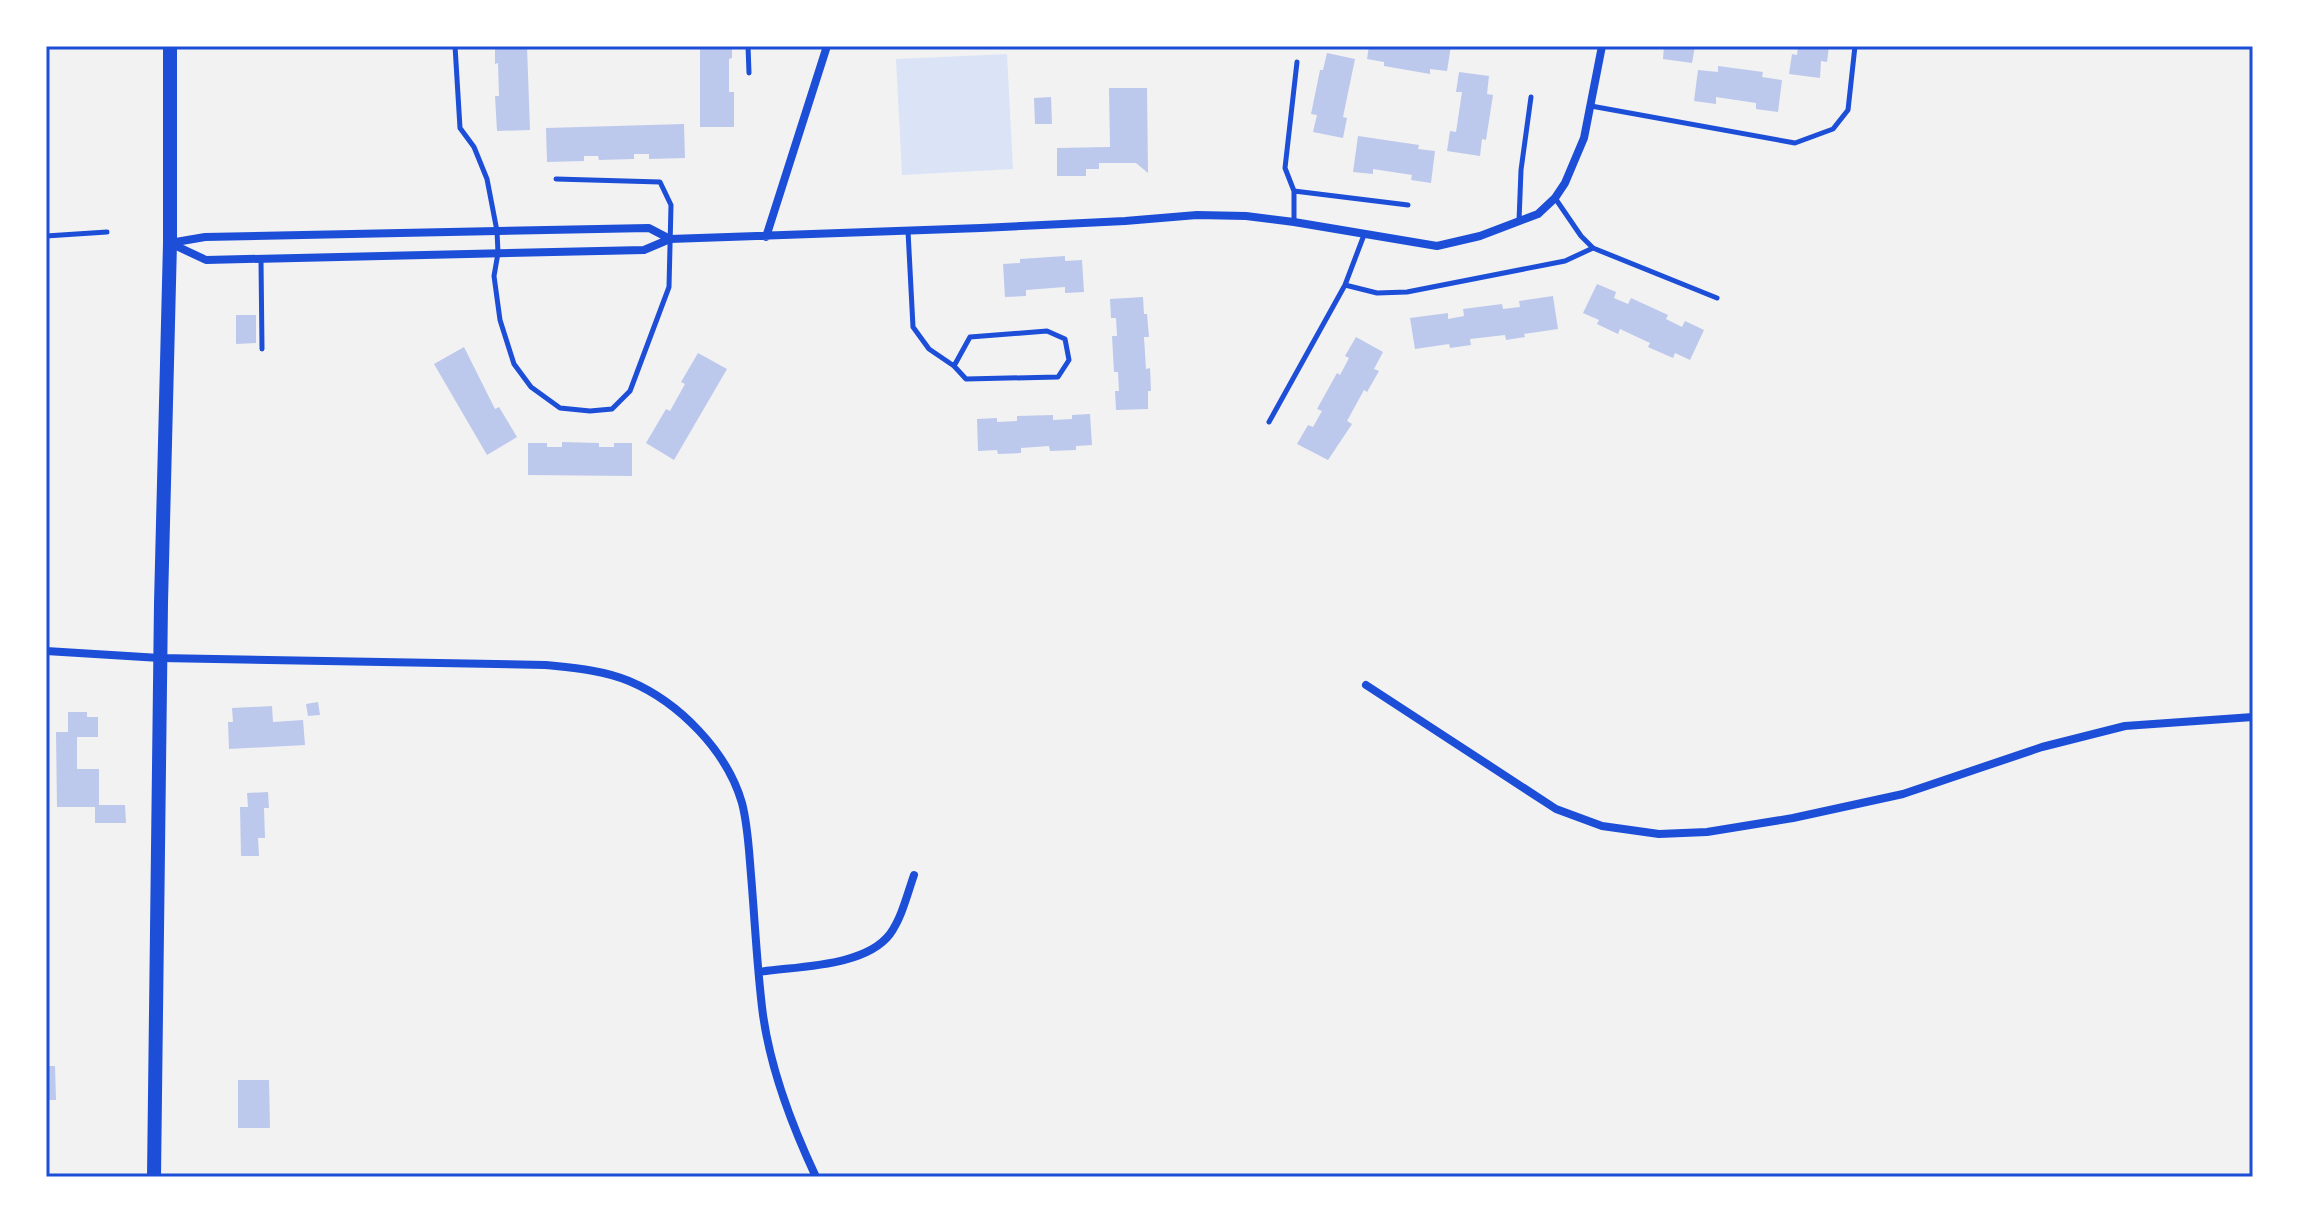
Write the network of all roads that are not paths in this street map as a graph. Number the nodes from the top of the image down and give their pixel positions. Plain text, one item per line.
1 (170, 46) edge
2 (455, 46) edge
3 (748, 46) edge
4 (827, 46) edge
5 (1602, 46) edge
6 (1855, 46) edge
7 (1297, 62) dead end
8 (749, 73) dead end
9 (1531, 97) dead end
10 (1591, 106) junction
11 (556, 179) dead end
12 (1294, 191) junction
13 (1555, 198) junction
14 (1408, 205) dead end
15 (1294, 222) junction
16 (1519, 222) junction
17 (497, 231) junction
18 (908, 231) junction
19 (107, 232) dead end
20 (1364, 235) junction
21 (46, 236) edge
22 (766, 237) junction
23 (670, 239) junction
24 (170, 243) junction
25 (1593, 248) junction
26 (498, 253) junction
27 (261, 259) junction
28 (1345, 285) junction
29 (1717, 298) dead end
30 (262, 349) dead end
31 (954, 366) junction
32 (1269, 422) dead end
33 (46, 651) edge
34 (160, 658) junction
35 (1366, 685) dead end
36 (2253, 717) edge
37 (914, 875) dead end
38 (759, 972) junction
39 (154, 1177) edge
40 (816, 1177) edge

1 - 24 main road
2 - 17 lane
3 - 8 lane
4 - 22 street
5 - 10 street
6 - 10 lane
7 - 12 lane
9 - 16 lane
10 - 13 street
11 - 23 lane
12 - 14 lane
12 - 15 lane
13 - 16 street
13 - 25 lane
15 - 18 street
15 - 20 street
16 - 20 street
17 - 23 street
17 - 24 street
17 - 26 lane
18 - 22 street
18 - 31 lane
19 - 21 lane
20 - 28 lane
22 - 23 street
23 - 26 street
23 - 26 lane
24 - 27 street
24 - 34 main road
25 - 28 lane
25 - 29 lane
26 - 27 street
27 - 30 lane
28 - 32 lane
31 - 31 lane
33 - 34 street
34 - 38 street
34 - 39 main road
35 - 36 street
37 - 38 street
38 - 40 street

